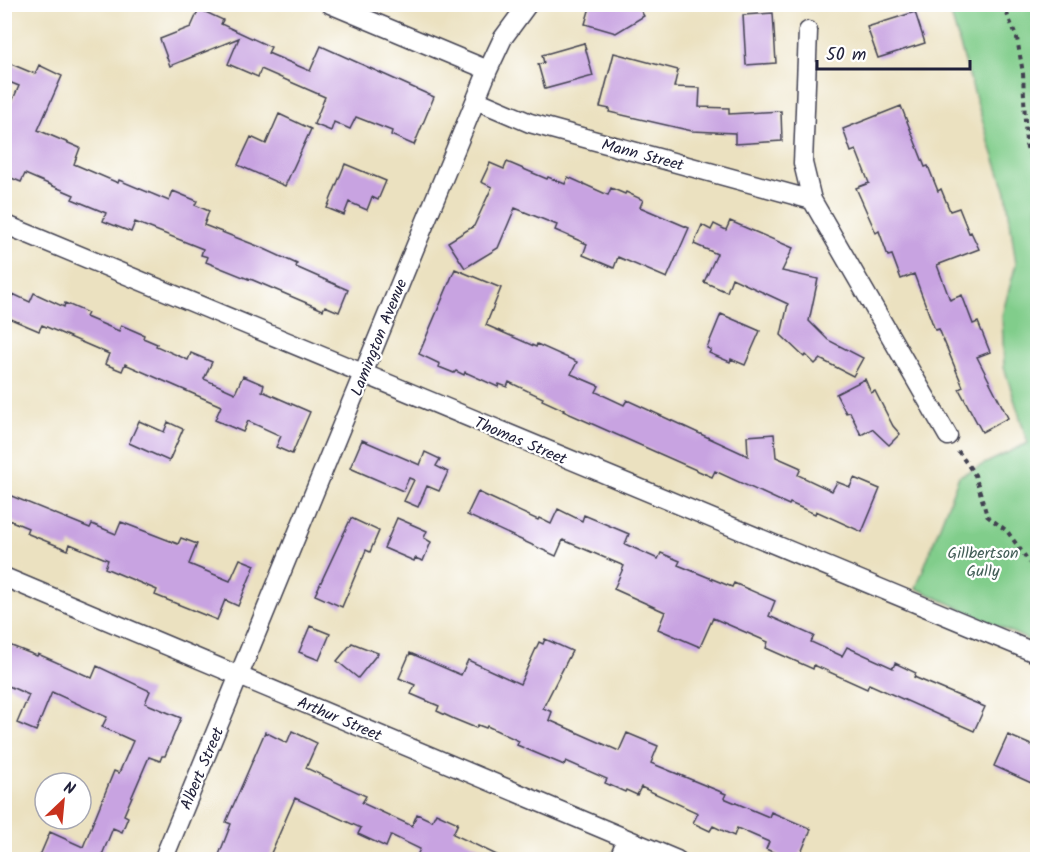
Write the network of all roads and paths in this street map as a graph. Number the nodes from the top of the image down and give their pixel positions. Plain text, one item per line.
1 (330, 4) edge
2 (528, 4) edge
3 (1003, 4) edge
4 (808, 31) dead end
5 (488, 70) junction
6 (476, 99) junction
7 (1038, 174) edge
8 (812, 200) junction
9 (4, 224) edge
10 (363, 374) junction
11 (948, 436) joint
12 (1038, 574) edge
13 (4, 577) edge
14 (1038, 654) edge
15 (239, 676) junction
16 (627, 839) junction
17 (163, 860) edge
18 (618, 860) edge
19 (677, 860) edge

1 - 5 street
2 - 5 street, Lamington Avenue
3 - 7 path
4 - 8 street
5 - 6 street, Lamington Avenue
6 - 8 street, Mann Street
6 - 10 street, Lamington Avenue
8 - 11 street
9 - 10 street, Thomas Street
10 - 14 street, Thomas Street
10 - 15 street, Lamington Avenue
11 - 12 path
13 - 15 street, Arthur Street
15 - 16 street, Arthur Street
15 - 17 street, Albert Street
16 - 18 street
16 - 19 street, Arthur Street

